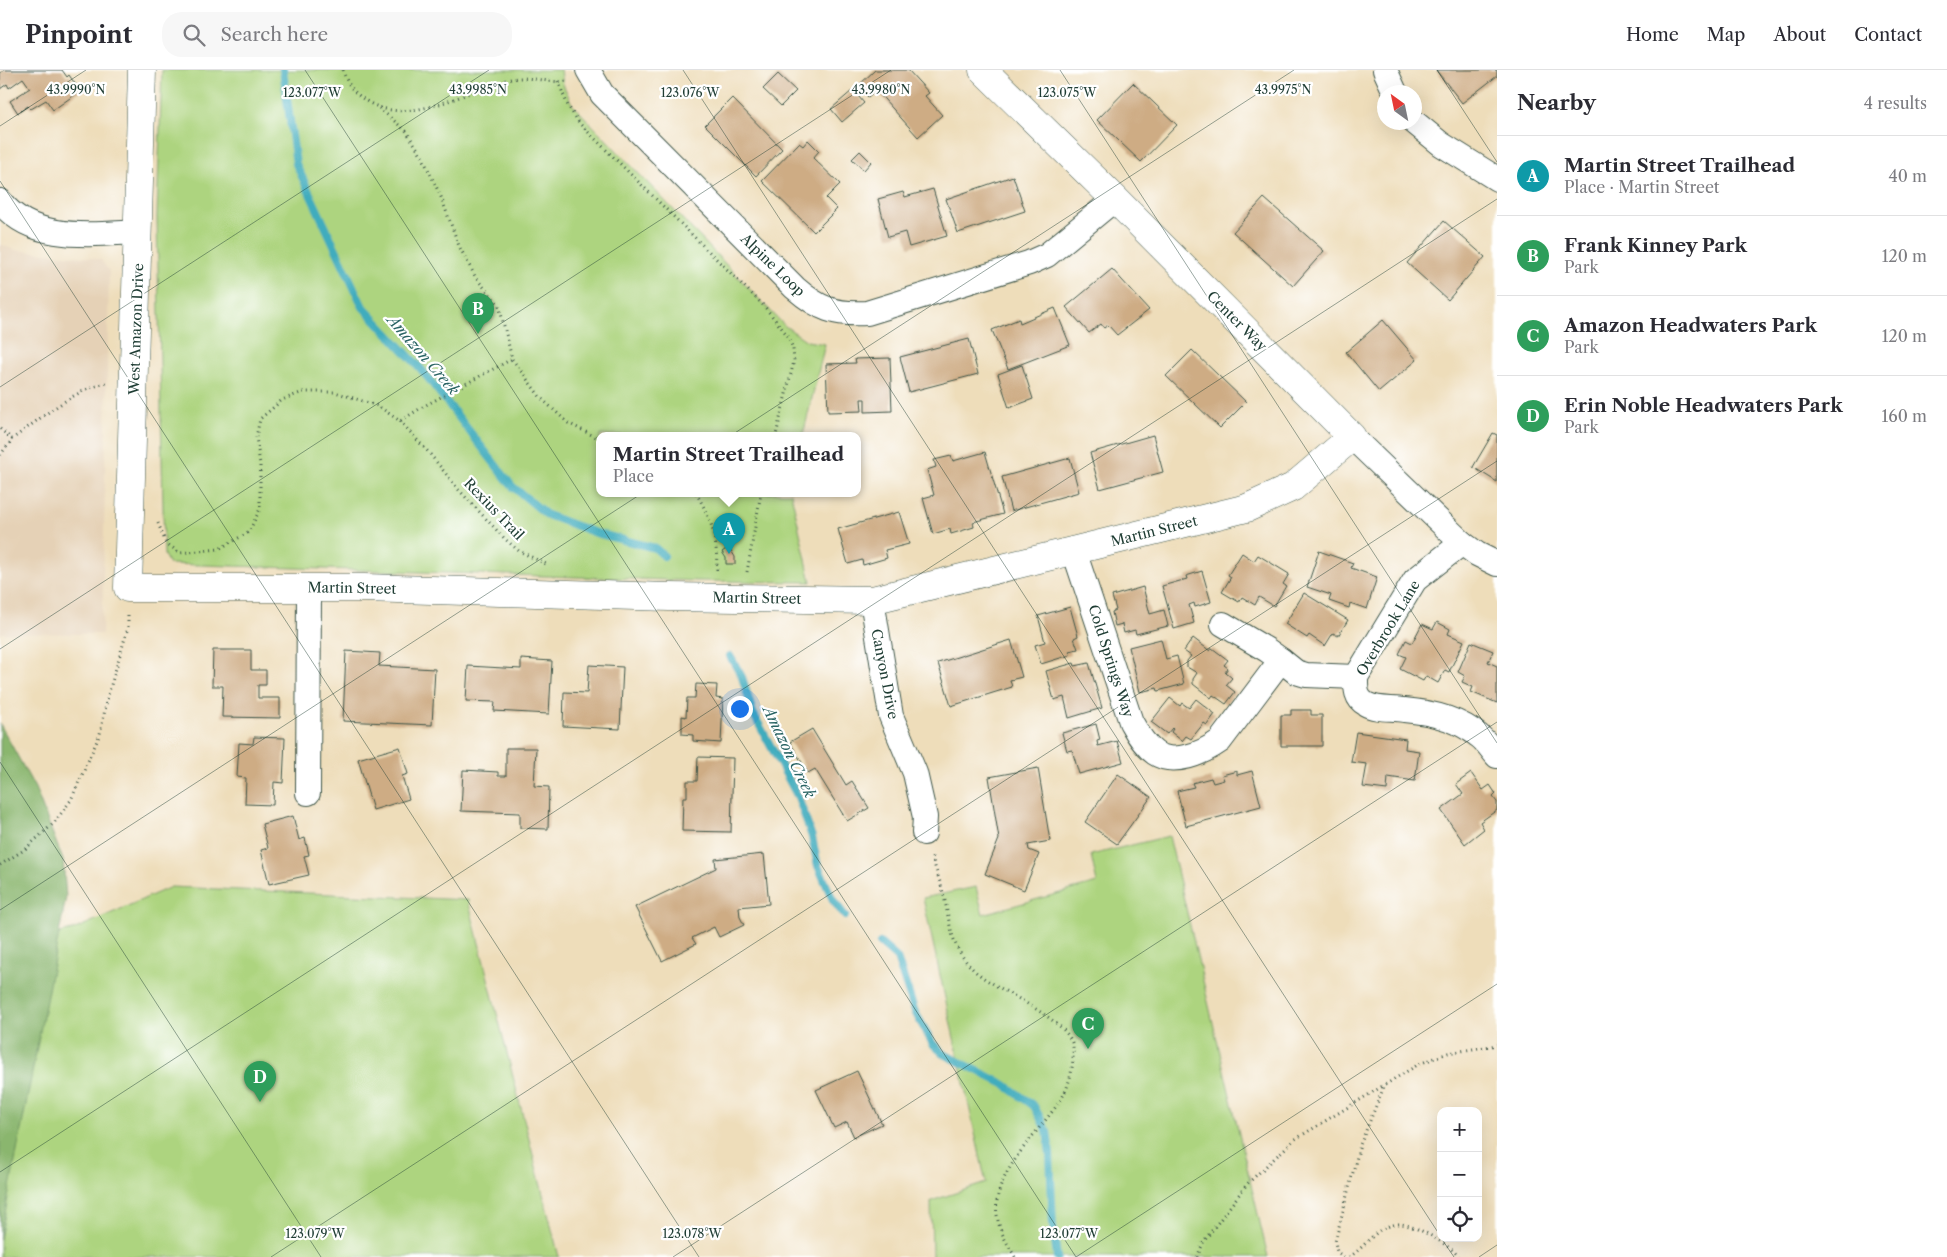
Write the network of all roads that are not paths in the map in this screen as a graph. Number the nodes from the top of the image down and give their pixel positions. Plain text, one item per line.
1 (142, 70) edge
2 (983, 70) edge
3 (1385, 70) edge
4 (580, 74) edge
5 (1392, 85) edge
6 (1422, 129) edge
7 (1497, 179) edge
8 (1115, 199) junction
9 (0, 201) edge
10 (139, 232) junction
11 (1352, 437) junction
12 (1462, 542) junction
13 (1074, 551) junction
14 (1497, 564) edge
15 (128, 588) joint
16 (308, 588) junction
17 (872, 600) junction
18 (1223, 624) dead end
19 (1280, 660) junction
20 (1356, 677) junction
21 (1497, 756) edge
22 (308, 793) dead end
23 (924, 833) road end

1 - 10 street, West Amazon Drive
2 - 8 street, Center Way
3 - 5 street
4 - 8 street, Alpine Loop
6 - 7 street
8 - 11 street, Center Way
9 - 10 street
10 - 15 street, West Amazon Drive
11 - 12 street, Center Way
11 - 13 street, Martin Street
12 - 14 street, Center Way
12 - 20 street, Overbrook Lane
13 - 17 street, Martin Street
13 - 19 street, Cold Springs Way
15 - 16 street, Martin Street
16 - 17 street, Martin Street
16 - 22 street
17 - 23 street, Canyon Drive
18 - 19 street
19 - 20 street
20 - 21 street, Overbrook Lane

